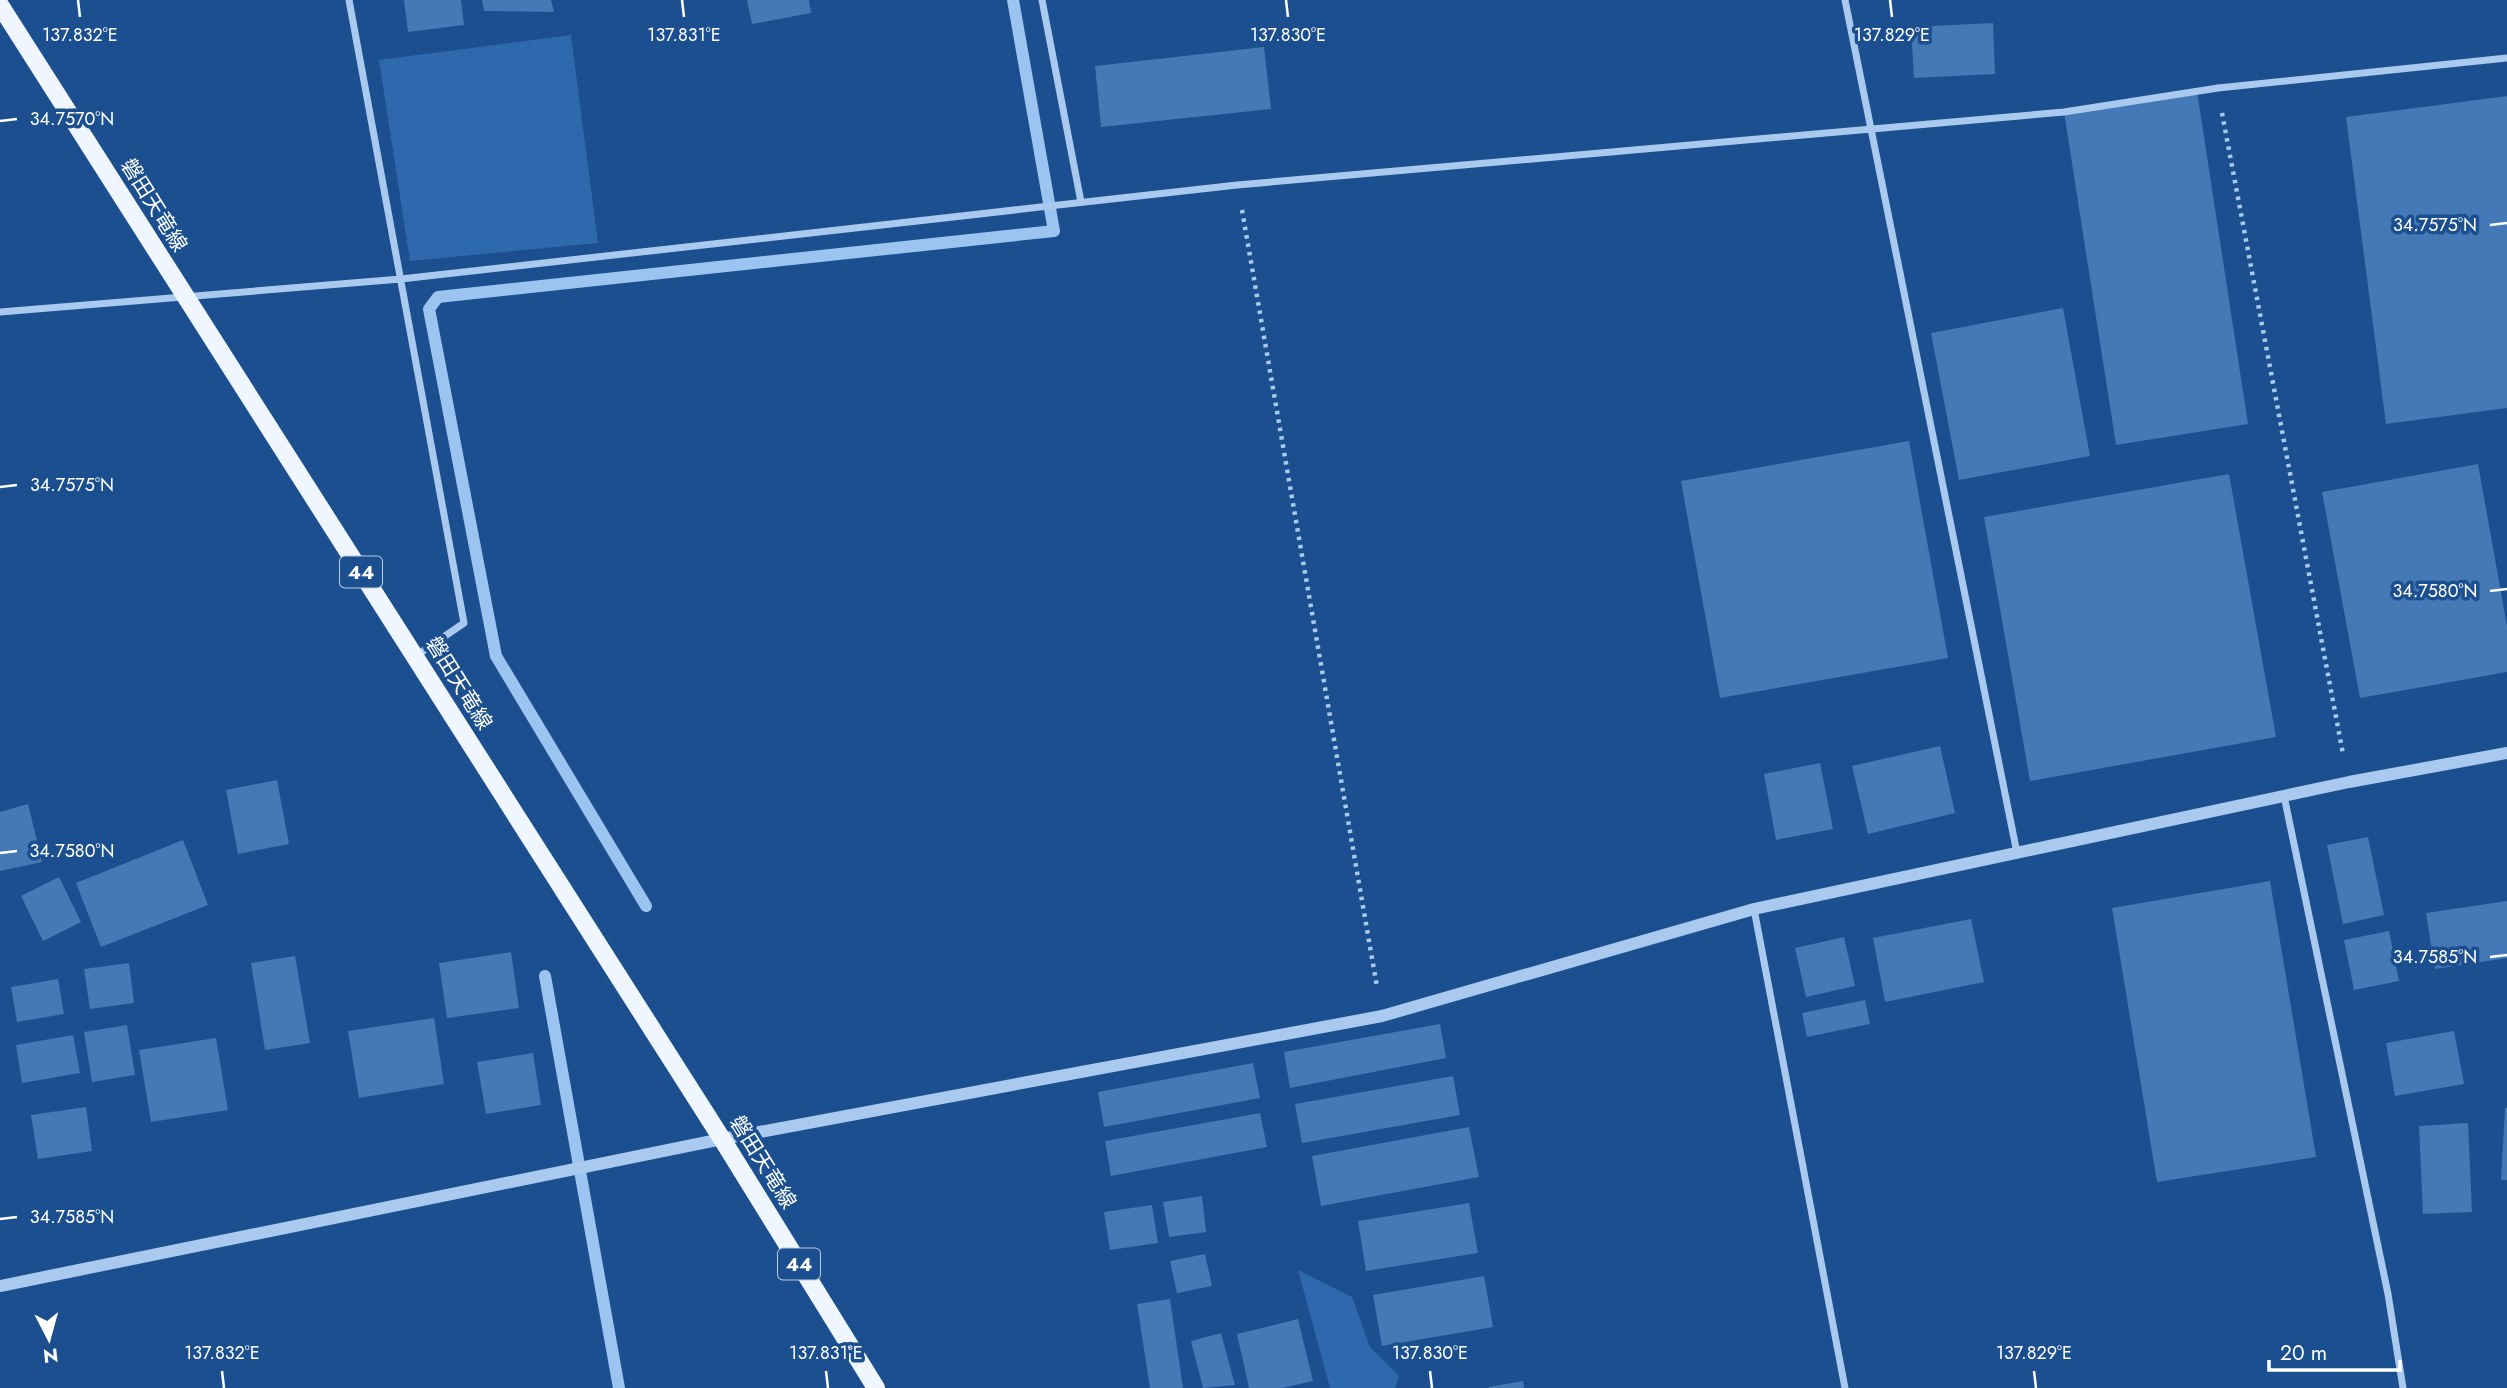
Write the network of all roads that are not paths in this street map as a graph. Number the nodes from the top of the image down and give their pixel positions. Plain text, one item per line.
1 (349, 0) edge
2 (1042, 0) edge
3 (1845, 0) edge
4 (0, 5) edge
5 (2507, 58) edge
6 (1868, 128) junction
7 (1081, 202) junction
8 (401, 279) junction
9 (185, 296) junction
10 (0, 312) edge
11 (416, 657) junction
12 (2507, 753) edge
13 (2284, 796) junction
14 (2017, 853) junction
15 (1754, 909) junction
16 (722, 1139) junction
17 (0, 1286) edge
18 (876, 1388) edge
19 (1846, 1388) edge
20 (2403, 1388) edge

1 - 8 street
2 - 7 street
3 - 6 street
4 - 9 main road, 磐田天竜線 / 44
5 - 6 street
6 - 7 street
6 - 14 street
7 - 8 street
8 - 9 street
8 - 11 street
9 - 10 street
9 - 11 main road, 磐田天竜線 / 44
11 - 16 main road, 磐田天竜線 / 44
12 - 13 street
13 - 14 street
13 - 20 street
14 - 15 street
15 - 16 street
15 - 19 street
16 - 17 street
16 - 18 main road, 磐田天竜線 / 44

